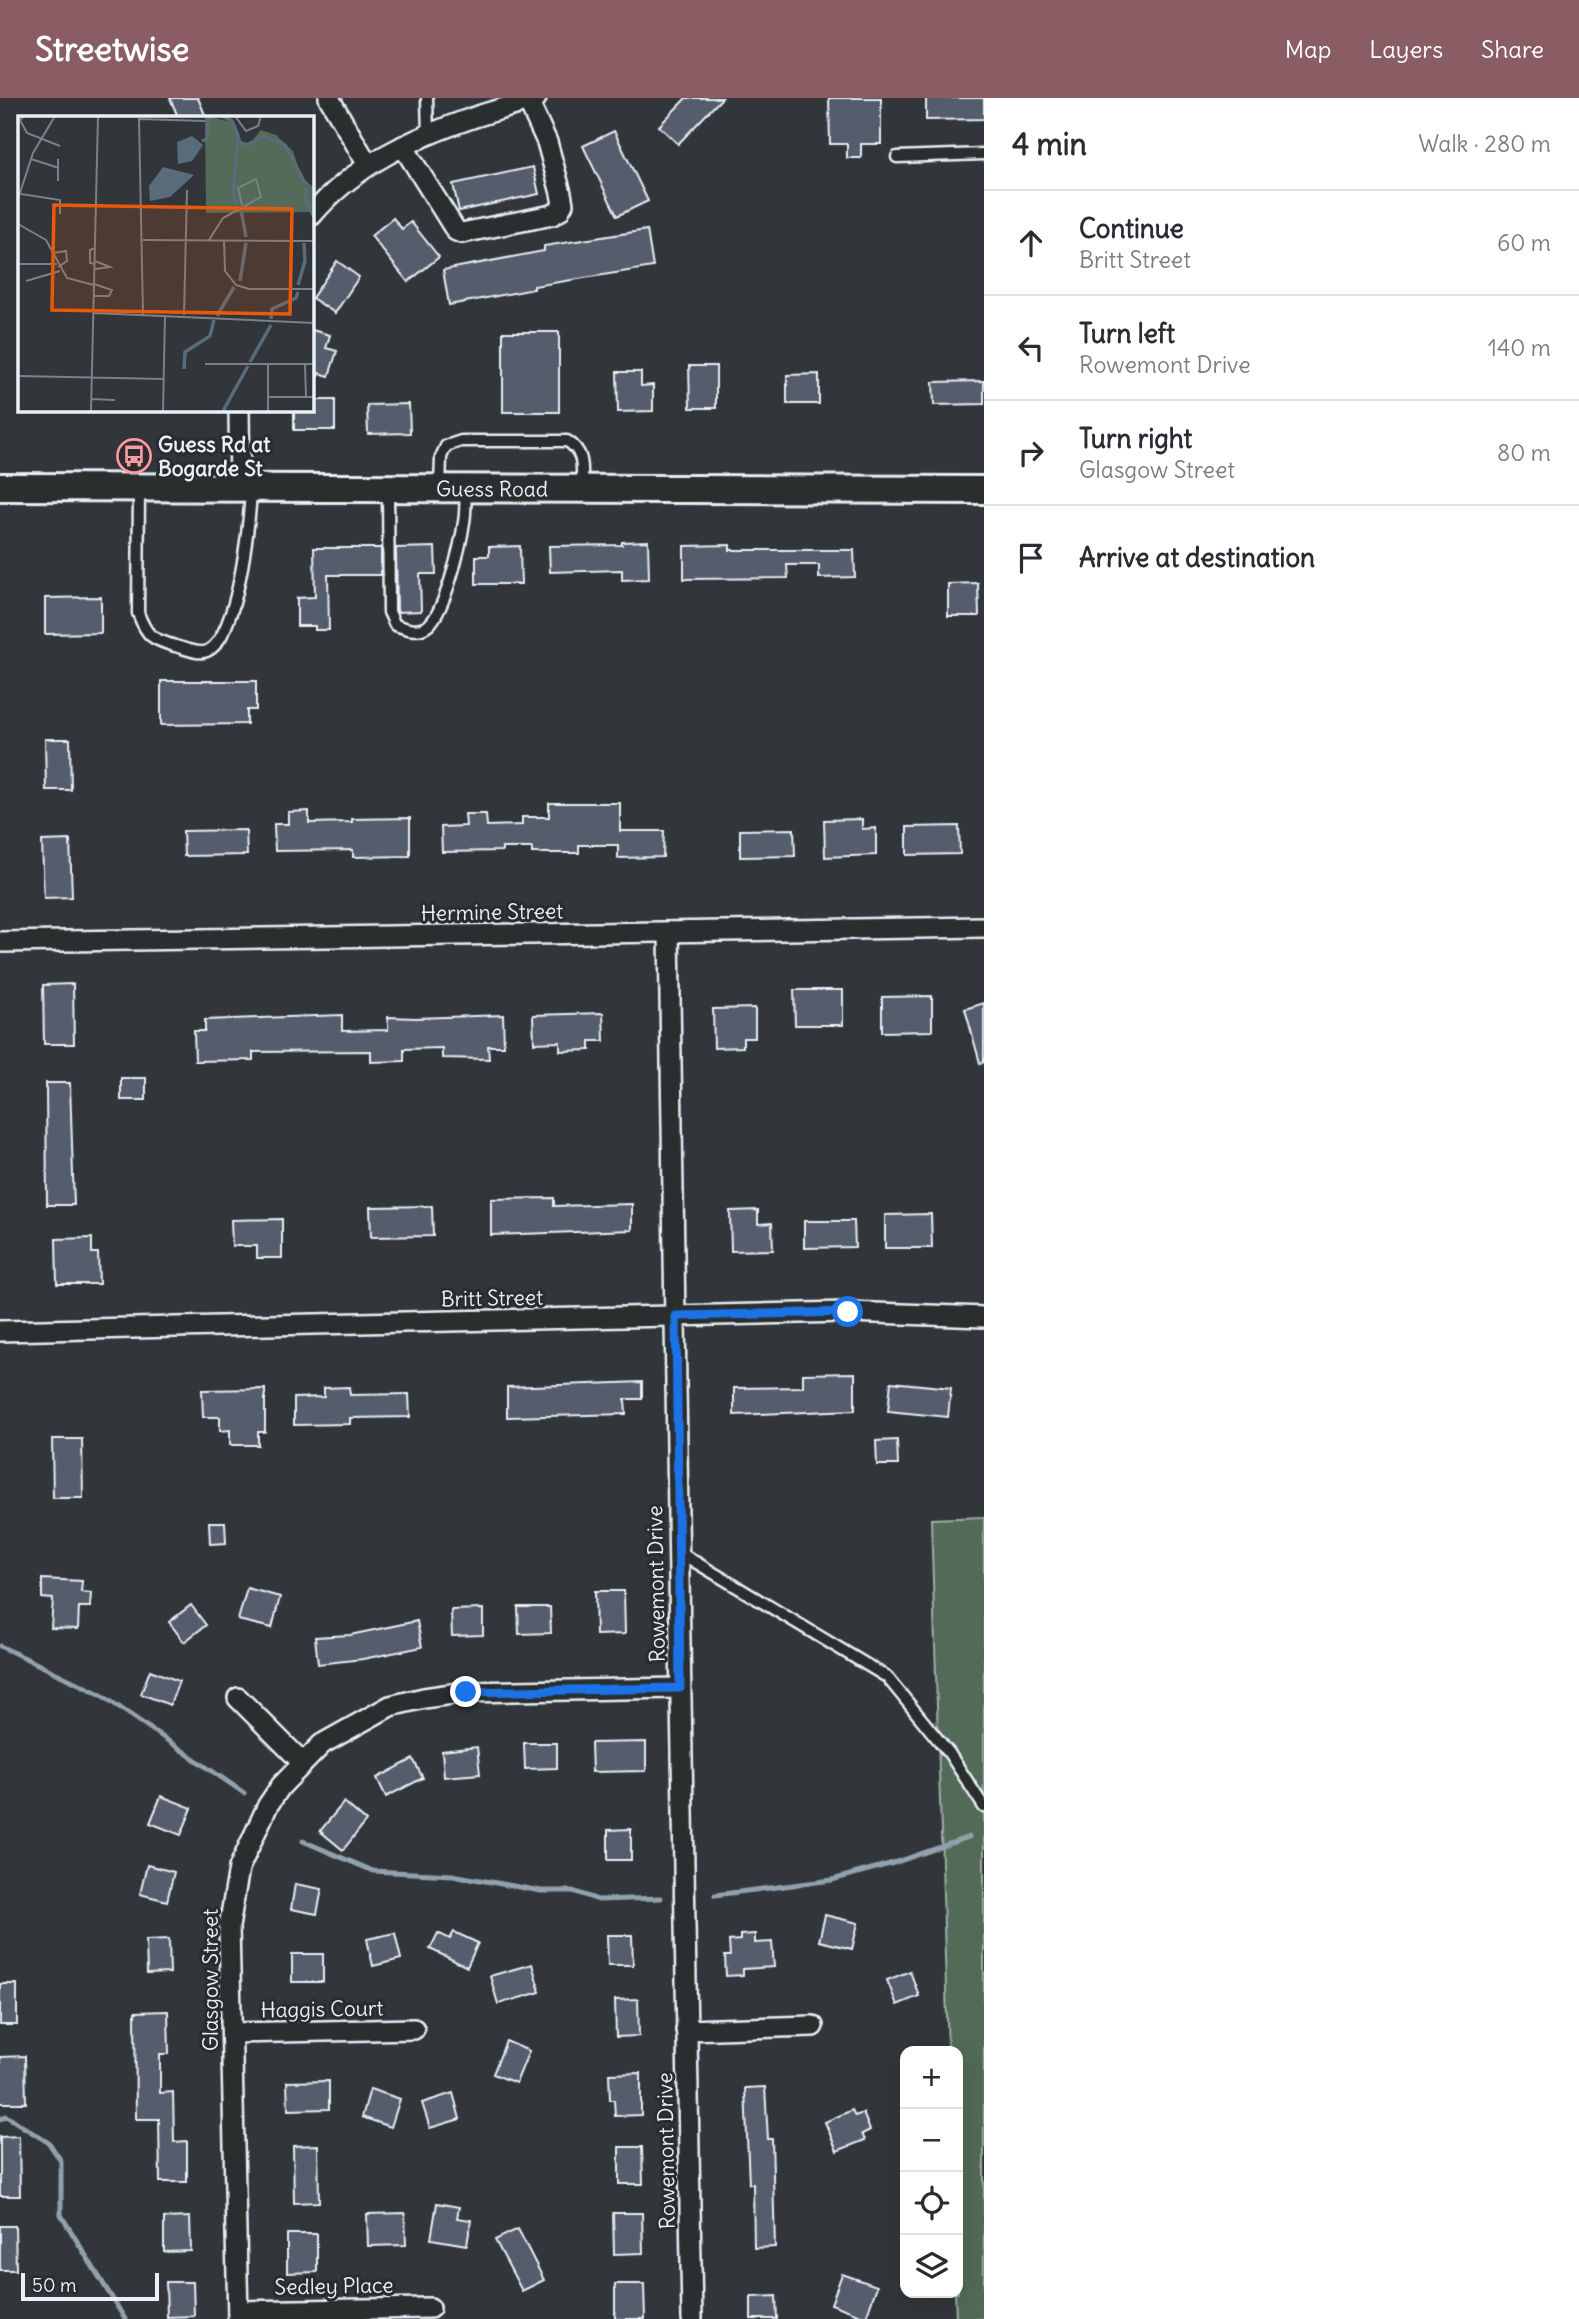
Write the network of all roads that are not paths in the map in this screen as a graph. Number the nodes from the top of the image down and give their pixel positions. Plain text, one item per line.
1 (329, 98) edge
2 (427, 98) edge
3 (532, 100) edge
4 (428, 134) junction
5 (403, 146) junction
6 (984, 154) edge
7 (897, 157) dead end
8 (368, 165) junction
9 (313, 214) edge
10 (239, 411) edge
11 (0, 487) edge
12 (139, 487) junction
13 (246, 487) junction
14 (388, 488) junction
15 (453, 488) junction
16 (582, 488) junction
17 (984, 490) edge
18 (984, 927) edge
19 (669, 932) junction
20 (0, 942) edge
21 (676, 1316) junction
22 (984, 1317) edge
23 (0, 1331) edge
24 (677, 1550) junction
25 (680, 1688) junction
26 (238, 1698) dead end
27 (302, 1762) junction
28 (984, 1807) edge
29 (813, 2026) dead end
30 (414, 2029) dead end
31 (686, 2030) junction
32 (232, 2033) junction
33 (430, 2308) dead end
34 (238, 2315) edge
35 (692, 2319) edge

1 - 8 street
2 - 4 lane
3 - 4 street
3 - 5 street
4 - 5 street
5 - 8 street
6 - 7 lane
8 - 9 street
10 - 13 street
11 - 12 main road, Guess Road
12 - 13 main road, Guess Road
12 - 13 lane
13 - 14 main road, Guess Road
14 - 15 main road, Guess Road
14 - 15 lane
15 - 16 main road, Guess Road
15 - 16 lane
16 - 17 main road, Guess Road
18 - 19 street, Hermine Street
19 - 20 street, Hermine Street
19 - 21 street, Rowemont Drive
21 - 22 street, Britt Street
21 - 23 street, Britt Street
21 - 24 street, Rowemont Drive
24 - 25 street, Rowemont Drive
24 - 28 lane
25 - 27 street, Glasgow Street
25 - 31 street, Rowemont Drive
26 - 27 street
27 - 32 street, Glasgow Street
29 - 31 street
30 - 32 street, Haggis Court
31 - 35 street, Rowemont Drive
32 - 34 street, Glasgow Street
33 - 34 street, Sedley Place

